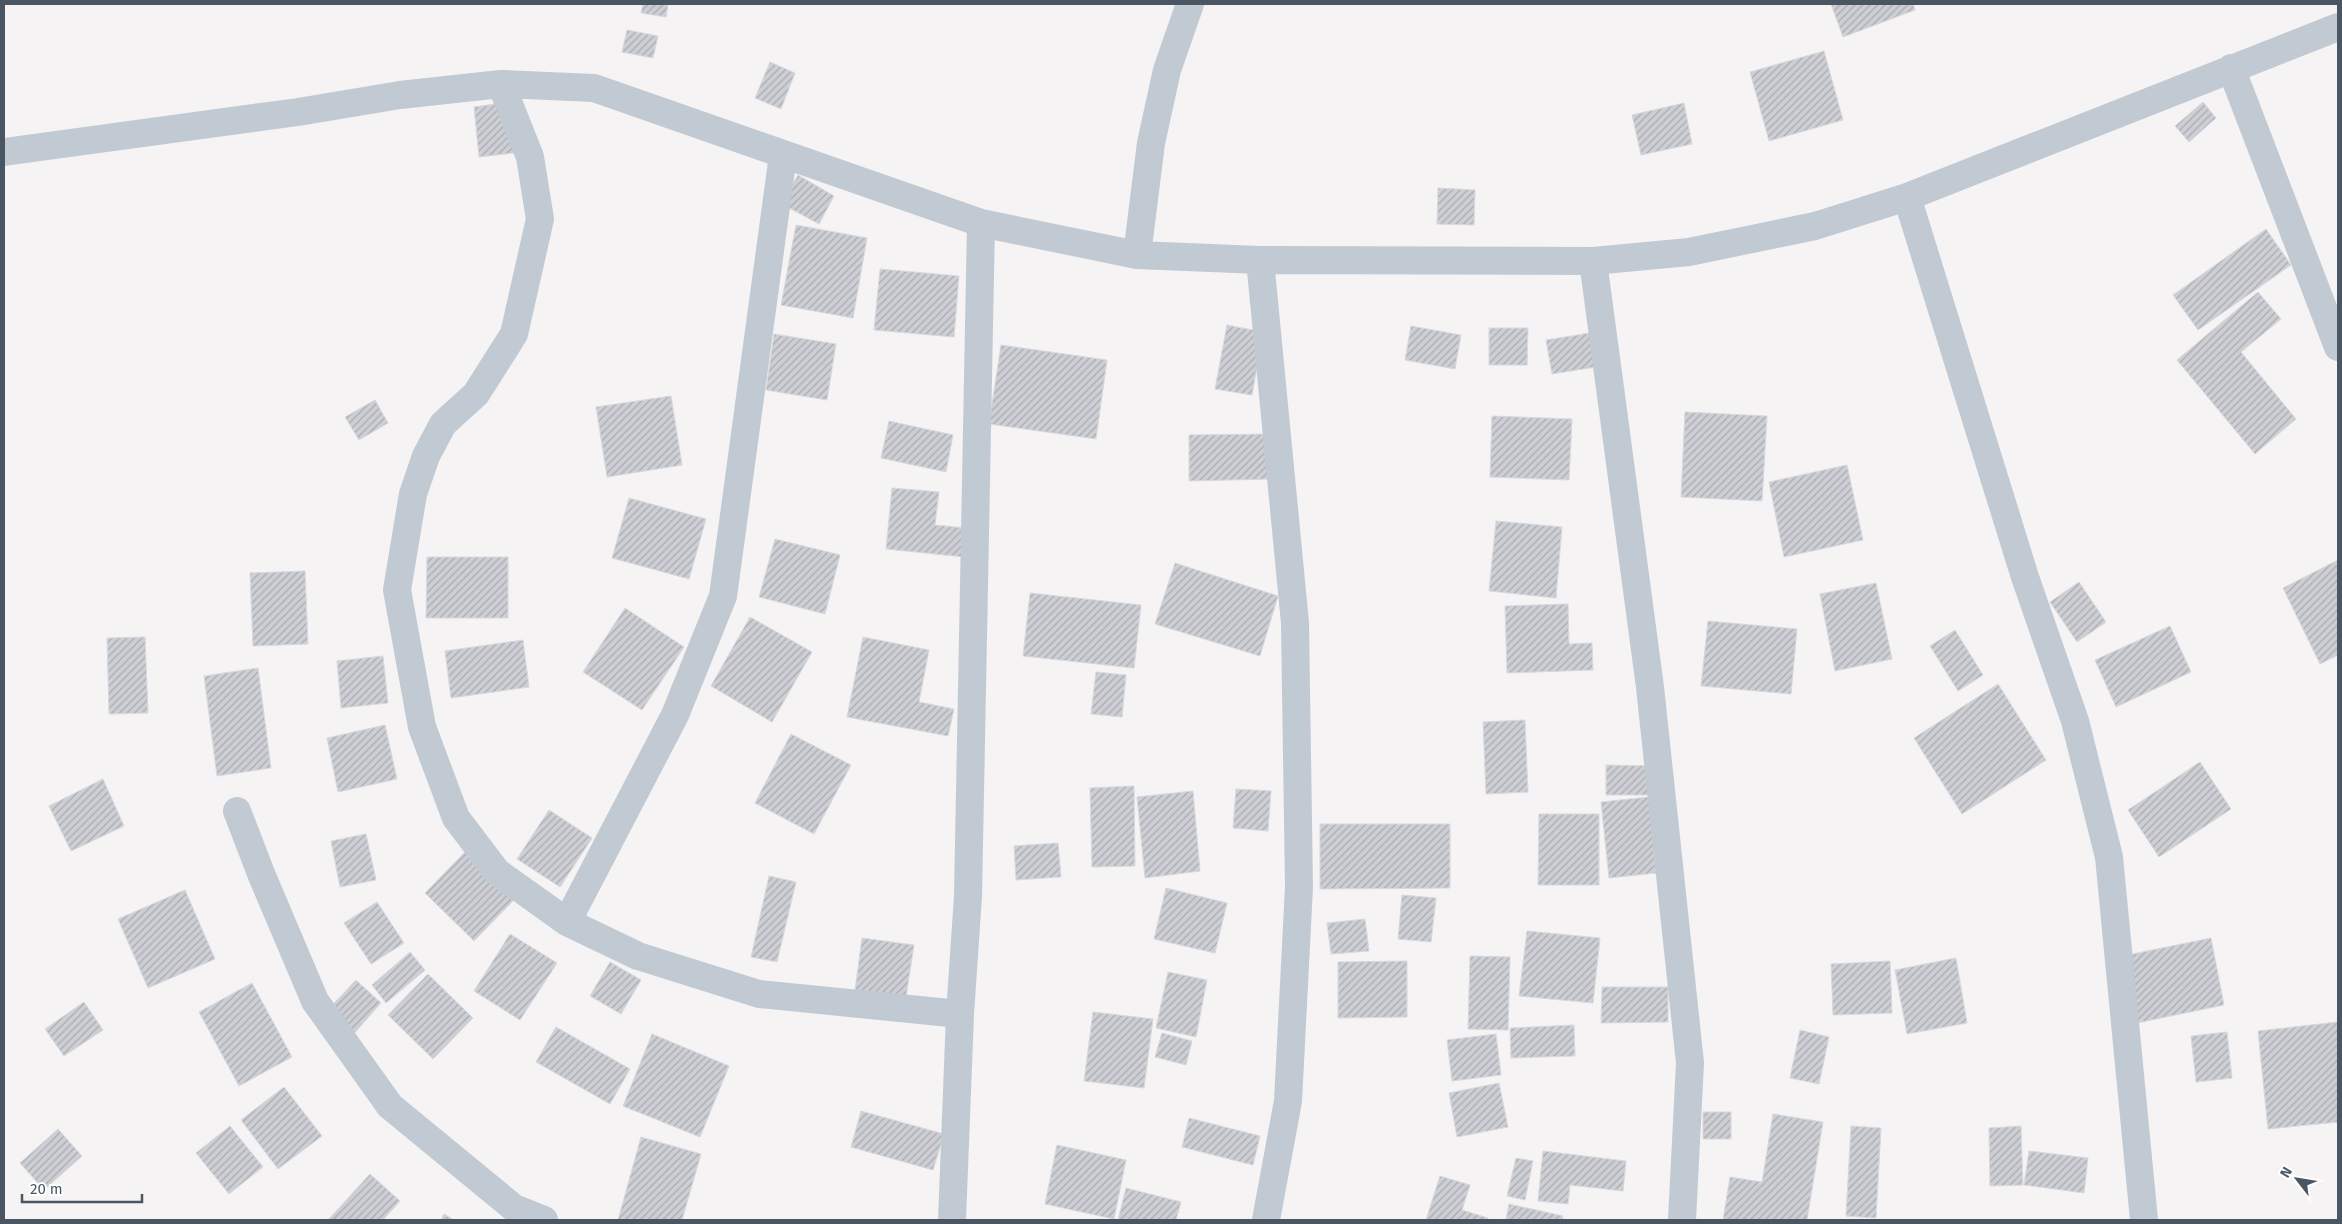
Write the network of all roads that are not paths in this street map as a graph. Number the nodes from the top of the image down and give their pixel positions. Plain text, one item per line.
1 (1190, 4) edge
2 (2338, 27) edge
3 (2231, 68) junction
4 (501, 84) junction
5 (4, 152) edge
6 (783, 154) junction
7 (1907, 197) junction
8 (981, 223) junction
9 (1137, 254) junction
10 (1260, 260) junction
11 (1593, 260) junction
12 (2338, 347) edge
13 (237, 811) dead end
14 (567, 922) junction
15 (960, 1014) junction
16 (544, 1220) edge
17 (952, 1220) edge
18 (1266, 1220) edge
19 (1682, 1220) edge
20 (2144, 1220) edge

1 - 9 street
2 - 3 street
3 - 7 street
3 - 12 street
4 - 5 street
4 - 6 street
4 - 14 street
6 - 8 street
6 - 14 street
7 - 11 street
7 - 20 street
8 - 9 street
8 - 15 street
9 - 10 street
10 - 11 street
10 - 18 street
11 - 19 street
13 - 16 street
14 - 15 street
15 - 17 street

